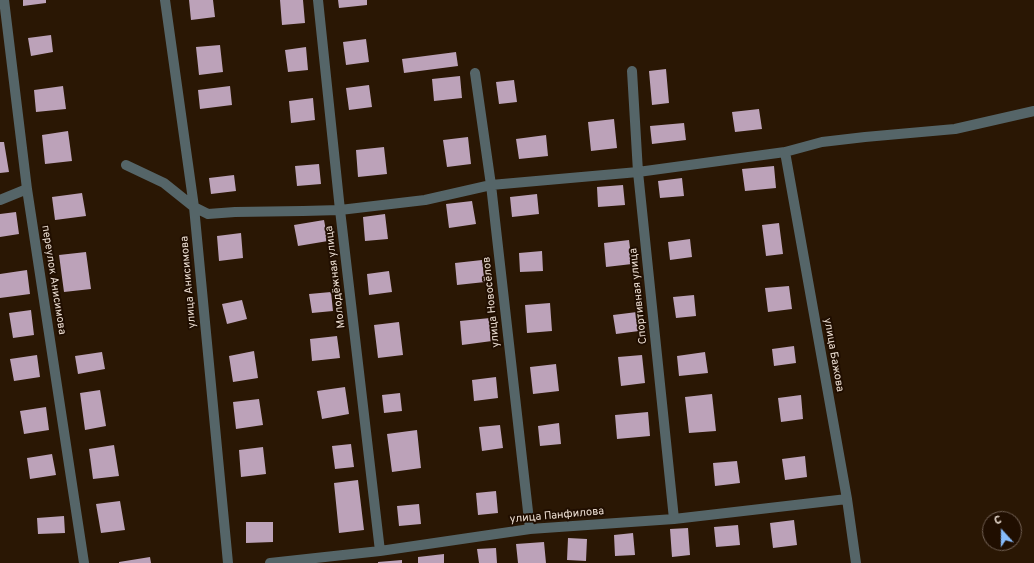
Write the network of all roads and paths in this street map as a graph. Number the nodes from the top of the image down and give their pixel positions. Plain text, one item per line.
1 (4, 0) edge
2 (165, 0) edge
3 (318, 0) edge
4 (632, 71) dead end
5 (475, 73) dead end
6 (1034, 111) edge
7 (786, 152) junction
8 (126, 165) dead end
9 (638, 172) junction
10 (491, 184) junction
11 (27, 189) junction
12 (0, 200) edge
13 (194, 207) junction
14 (340, 210) junction
15 (847, 500) junction
16 (674, 519) junction
17 (530, 529) junction
18 (380, 551) junction
19 (84, 563) edge
20 (228, 563) edge
21 (270, 563) edge
22 (856, 563) edge

1 - 11 street, переулок Анисимова
2 - 13 street, улица Анисимова
3 - 14 street, Молодёжная улица
4 - 9 street, Спортивная улица
5 - 10 street, улица Новосёлов
6 - 7 street
7 - 9 street
7 - 15 street, улица Бажова
8 - 13 street
9 - 10 street
9 - 16 street, Спортивная улица
10 - 14 street
10 - 17 street, улица Новосёлов
11 - 12 street
11 - 19 street, переулок Анисимова
13 - 14 street
13 - 20 street, улица Анисимова
14 - 18 street, Молодёжная улица
15 - 16 street, улица Панфилова
15 - 22 street, улица Бажова
16 - 17 street, улица Панфилова
17 - 18 street, улица Панфилова
18 - 21 street, улица Панфилова

